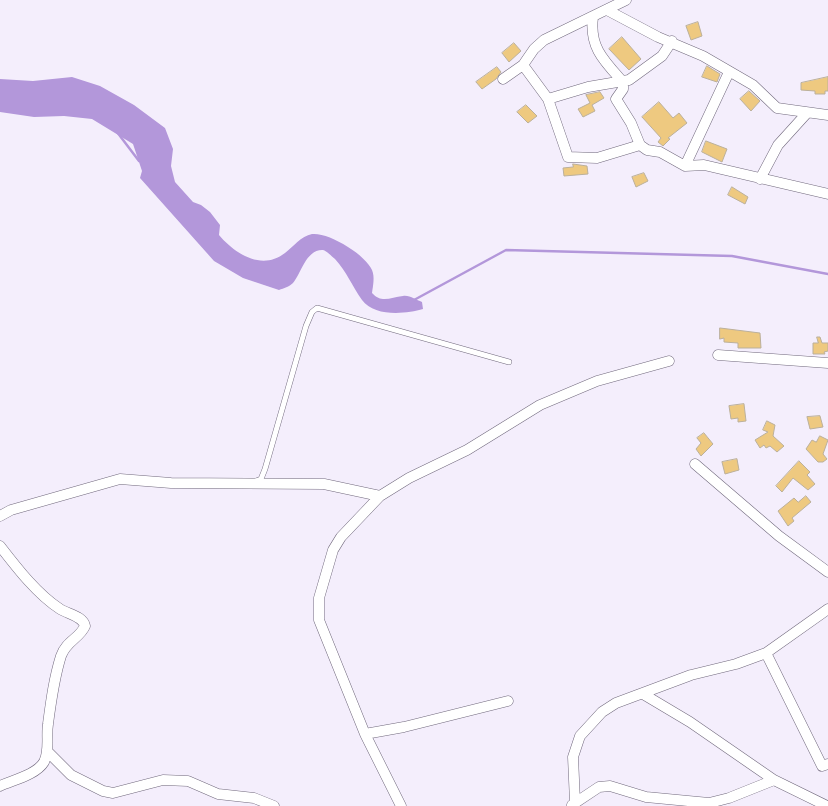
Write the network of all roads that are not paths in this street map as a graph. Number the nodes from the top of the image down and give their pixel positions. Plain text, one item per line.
1 (626, 0) edge
2 (607, 10) junction
3 (593, 18) junction
4 (672, 41) junction
5 (523, 65) junction
6 (730, 72) junction
7 (503, 79) dead end
8 (623, 82) junction
9 (548, 99) junction
10 (808, 113) junction
11 (828, 115) edge
12 (640, 146) junction
13 (685, 166) junction
14 (760, 179) junction
15 (828, 194) edge
16 (718, 355) dead end
17 (669, 361) dead end
18 (508, 362) dead end
19 (828, 363) edge
20 (695, 464) dead end
21 (249, 483) junction
22 (380, 496) junction
23 (0, 516) edge
24 (0, 546) edge
25 (828, 572) edge
26 (828, 609) edge
27 (766, 653) junction
28 (643, 694) junction
29 (508, 700) dead end
30 (365, 734) junction
31 (47, 751) junction
32 (828, 764) edge
33 (774, 780) junction
34 (0, 786) edge
35 (573, 804) edge
36 (274, 806) edge
37 (401, 806) edge
38 (827, 806) edge

1 - 2 street
2 - 3 street
2 - 4 street
3 - 5 street
3 - 8 street
4 - 6 street
4 - 8 street
5 - 7 street
5 - 9 street
6 - 10 street
6 - 13 street
8 - 9 street
8 - 12 street
9 - 12 street
10 - 11 street
10 - 14 street
12 - 13 street
13 - 14 street
14 - 15 street
16 - 19 street
17 - 22 street
18 - 21 lane
20 - 25 street
21 - 22 street
21 - 23 street
22 - 30 street
24 - 31 street
26 - 27 street
27 - 28 street
27 - 32 street
28 - 33 street
28 - 35 street
29 - 30 street
30 - 37 street
31 - 34 street
31 - 36 street
33 - 35 street
33 - 38 street

